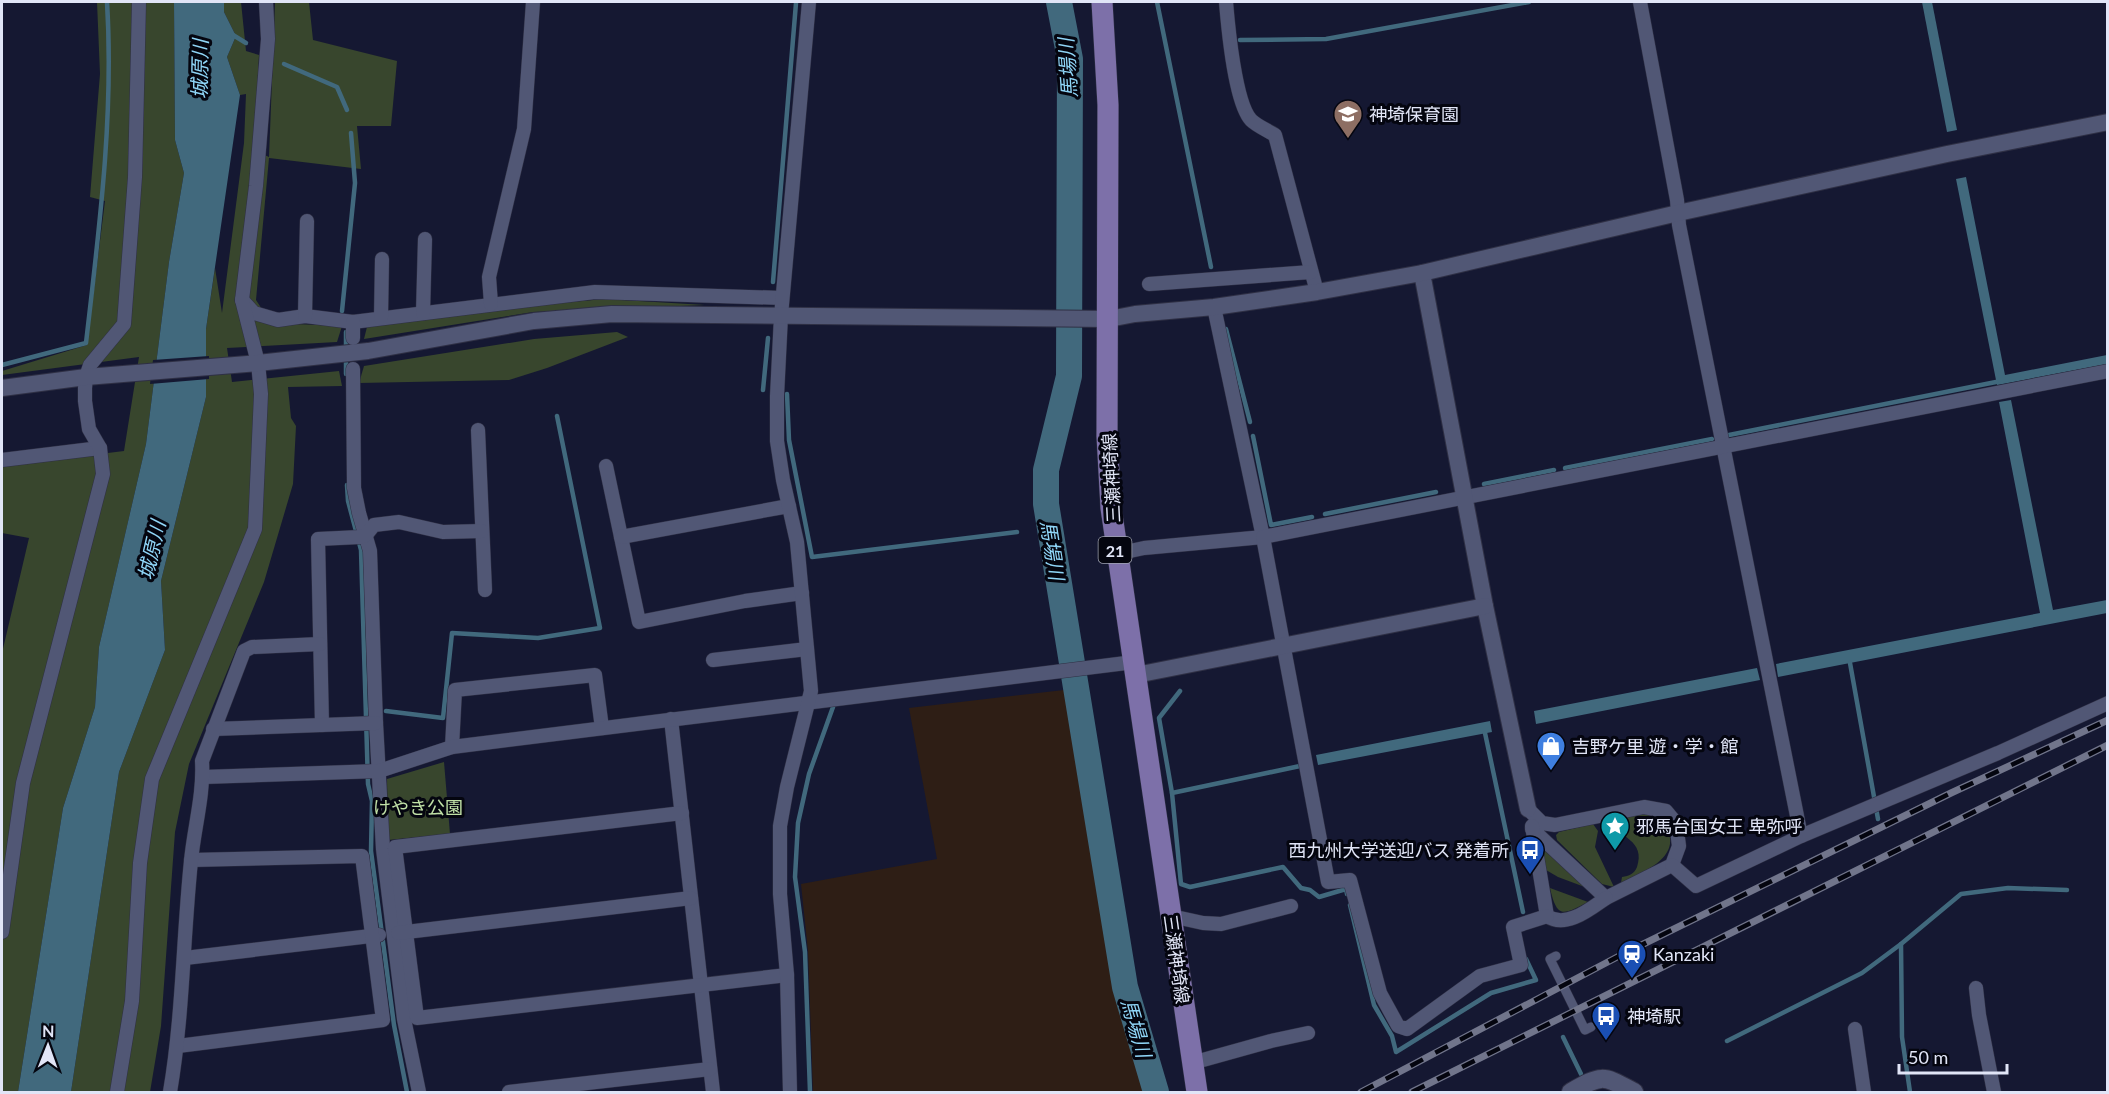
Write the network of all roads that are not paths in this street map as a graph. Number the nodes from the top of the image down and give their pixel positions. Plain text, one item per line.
1 (130, 2) edge
2 (139, 2) edge
3 (266, 2) edge
4 (533, 2) edge
5 (809, 2) edge
6 (1102, 2) edge
7 (1226, 2) edge
8 (1640, 2) edge
9 (138, 41) junction
10 (2108, 122) edge
11 (1678, 213) junction
12 (307, 221) dead end
13 (425, 239) dead end
14 (382, 259) dead end
15 (1311, 272) junction
16 (1422, 273) junction
17 (1149, 284) dead end
18 (1317, 292) junction
19 (782, 298) junction
20 (242, 300) junction
21 (491, 304) junction
22 (1214, 307) junction
23 (423, 313) junction
24 (304, 316) junction
25 (781, 316) junction
26 (381, 318) junction
27 (1109, 319) junction
28 (353, 322) junction
29 (353, 338) dead end
30 (258, 363) junction
31 (353, 369) dead end
32 (2108, 371) edge
33 (90, 377) junction
34 (2, 388) edge
35 (478, 430) dead end
36 (1722, 446) junction
37 (100, 448) junction
38 (2, 460) edge
39 (606, 466) dead end
40 (1465, 497) junction
41 (789, 506) junction
42 (482, 531) junction
43 (359, 537) junction
44 (621, 537) junction
45 (1263, 537) junction
46 (1116, 554) junction
47 (485, 590) dead end
48 (802, 593) junction
49 (1485, 606) junction
50 (320, 644) junction
51 (1284, 646) junction
52 (807, 649) junction
53 (713, 660) dead end
54 (1135, 669) junction
55 (809, 703) junction
56 (2108, 703) edge
57 (671, 720) junction
58 (376, 723) junction
59 (322, 725) junction
60 (602, 728) junction
61 (213, 729) junction
62 (452, 747) junction
63 (379, 771) junction
64 (203, 777) junction
65 (1527, 809) junction
66 (682, 813) junction
67 (1532, 829) junction
68 (1801, 836) junction
69 (191, 860) junction
70 (1672, 865) junction
71 (691, 898) junction
72 (1605, 898) junction
73 (1291, 906) dead end
74 (1171, 916) junction
75 (1547, 916) junction
76 (2, 932) edge
77 (395, 933) junction
78 (373, 936) junction
79 (1556, 956) dead end
80 (184, 958) junction
81 (787, 975) junction
82 (701, 984) junction
83 (1976, 988) dead end
84 (1591, 1027) dead end
85 (1855, 1029) dead end
86 (1308, 1033) dead end
87 (178, 1046) junction
88 (1192, 1063) junction
89 (711, 1069) junction
90 (117, 1092) edge
91 (170, 1092) edge
92 (419, 1092) edge
93 (509, 1092) edge
94 (713, 1092) edge
95 (790, 1092) edge
96 (1197, 1092) edge
97 (1571, 1092) edge
98 (1634, 1092) edge
99 (1864, 1092) edge
100 (1994, 1092) edge

1 - 9 street
2 - 9 street
3 - 20 street
4 - 21 street
5 - 19 street
6 - 27 main road, 三瀬神埼線 / 21
7 - 15 street
8 - 11 street
9 - 33 street
10 - 11 street
11 - 16 street
11 - 36 street
12 - 24 street
13 - 23 street
14 - 26 street
15 - 17 street
15 - 18 street
16 - 18 street
16 - 40 street
18 - 22 street
19 - 21 street
19 - 25 street
20 - 24 street
20 - 30 street
21 - 23 street
22 - 27 street
22 - 45 street
23 - 26 street
24 - 28 street
25 - 27 street
25 - 30 street
25 - 41 street
26 - 28 street
27 - 46 main road, 三瀬神埼線 / 21
28 - 29 street
30 - 33 street
30 - 90 street
31 - 43 street
32 - 36 street
33 - 34 street
33 - 37 street
35 - 42 street
36 - 40 street
36 - 68 street
37 - 38 street
37 - 76 street
39 - 44 street
40 - 45 street
40 - 49 street
41 - 44 street
41 - 48 street
42 - 43 street
42 - 47 street
43 - 50 street
43 - 58 street
44 - 48 street
45 - 46 street
45 - 51 street
46 - 54 main road, 三瀬神埼線 / 21
48 - 52 street
49 - 51 street
49 - 65 street
50 - 59 street
50 - 61 street
51 - 54 street
51 - 75 street
52 - 53 street
52 - 55 street
54 - 55 street
54 - 74 main road, 三瀬神埼線 / 21
55 - 57 street
55 - 81 street
56 - 68 street
57 - 60 street
57 - 66 street
58 - 59 street
58 - 63 street
59 - 61 street
60 - 62 street
60 - 62 street
61 - 64 street
62 - 63 street
63 - 64 street
63 - 77 street
64 - 69 street
65 - 67 street
65 - 70 street
66 - 71 street
66 - 77 street
67 - 72 street
67 - 75 street
68 - 70 street
69 - 78 street
69 - 80 street
70 - 72 street
71 - 77 street
71 - 82 street
72 - 75 street
73 - 74 street
74 - 88 main road, 三瀬神埼線 / 21
77 - 78 street
77 - 82 street
77 - 92 street
78 - 80 street
78 - 87 street
79 - 84 street
80 - 87 street
81 - 82 street
81 - 95 street
82 - 89 street
83 - 100 street
85 - 99 street
86 - 88 street
87 - 91 street
88 - 96 main road, 三瀬神埼線 / 21
89 - 93 street
89 - 94 street
97 - 98 main road

